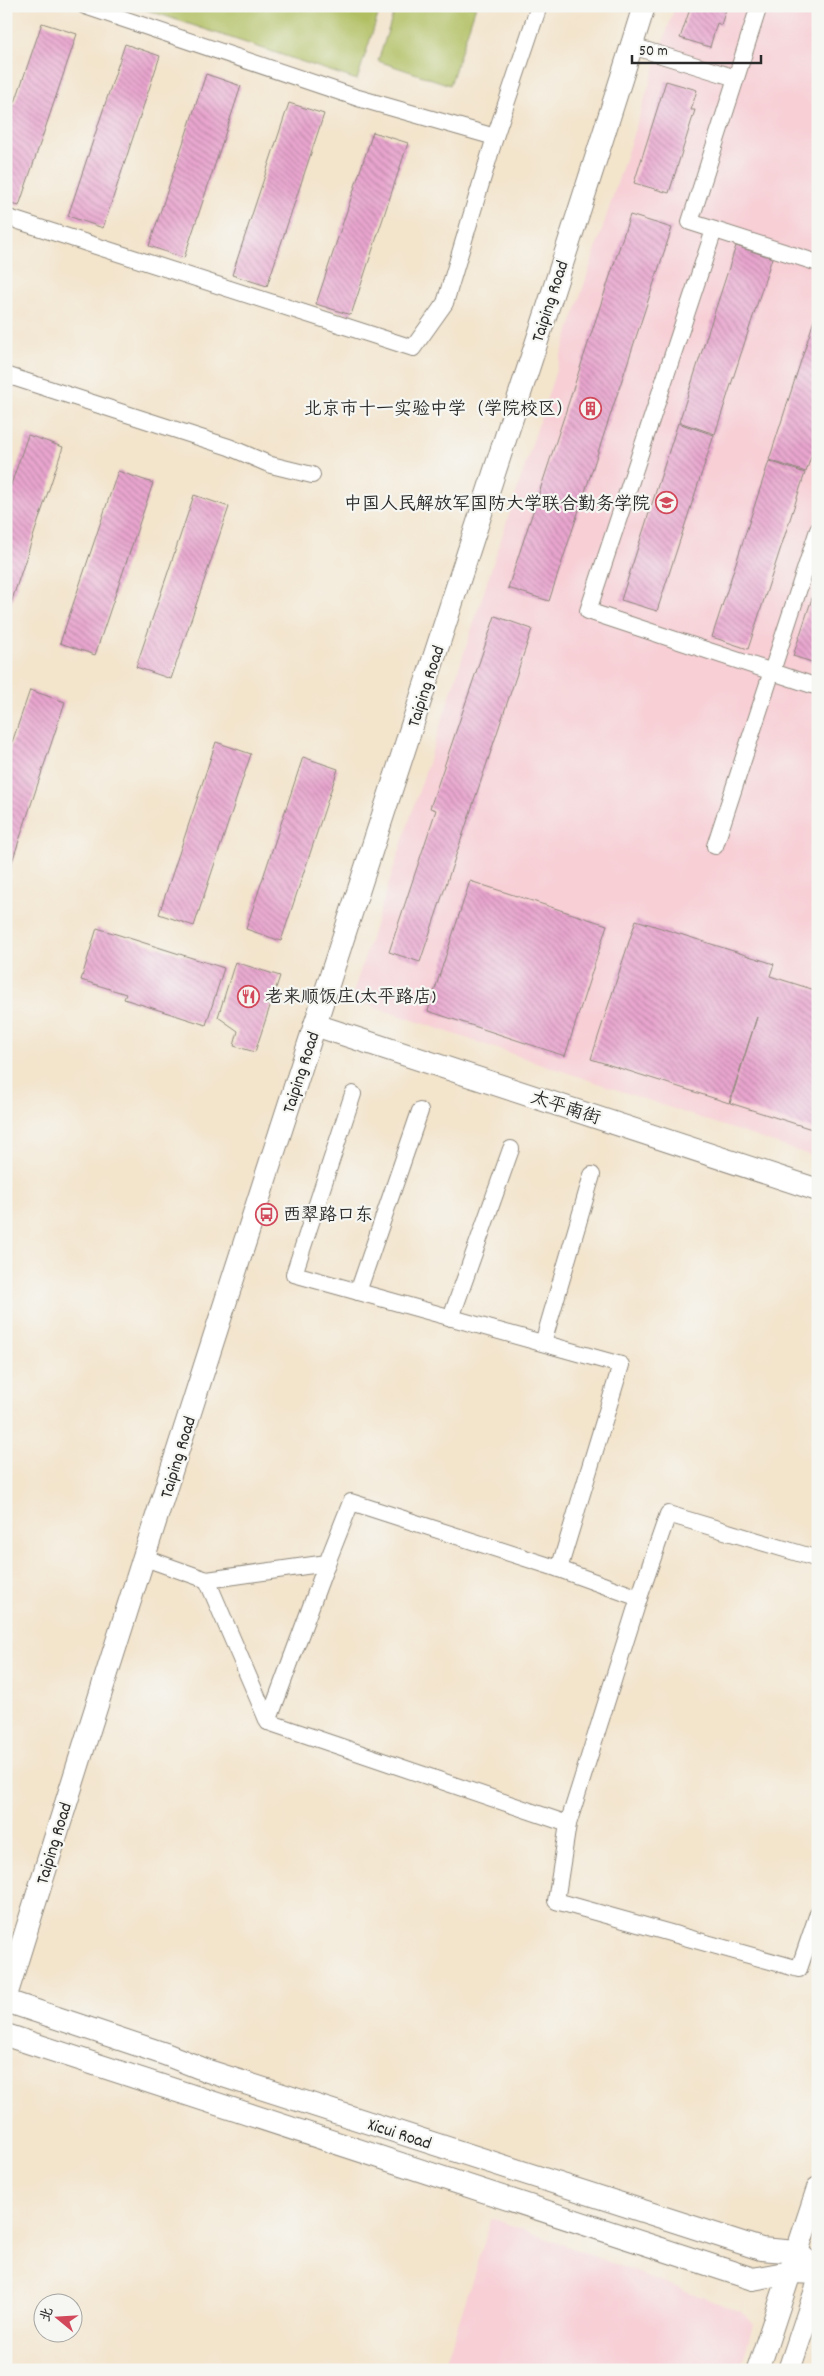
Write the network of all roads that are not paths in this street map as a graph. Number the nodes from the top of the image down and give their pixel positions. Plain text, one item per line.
1 (85, 6) edge
2 (539, 6) edge
3 (644, 6) edge
4 (759, 6) edge
5 (632, 46) junction
6 (736, 78) junction
7 (495, 137) junction
8 (6, 217) edge
9 (714, 230) junction
10 (818, 263) edge
11 (6, 375) edge
12 (312, 475) dead end
13 (818, 530) edge
14 (771, 671) junction
15 (818, 687) edge
16 (715, 846) dead end
17 (315, 1025) junction
18 (354, 1094) dead end
19 (420, 1111) dead end
20 (511, 1149) dead end
21 (592, 1175) dead end
22 (818, 1190) edge
23 (358, 1292) junction
24 (451, 1318) junction
25 (543, 1343) junction
26 (145, 1558) junction
27 (818, 1559) edge
28 (327, 1563) junction
29 (559, 1569) junction
30 (207, 1580) junction
31 (639, 1598) junction
32 (268, 1722) junction
33 (568, 1824) junction
34 (818, 1913) edge
35 (6, 1996) edge
36 (6, 2001) edge
37 (6, 2035) edge
38 (818, 2188) edge
39 (793, 2262) junction
40 (818, 2272) edge
41 (818, 2284) edge
42 (758, 2370) edge
43 (789, 2370) edge

1 - 7 street
2 - 7 street
3 - 5 street, Taiping Road
4 - 6 street
5 - 6 street
5 - 17 street, Taiping Road
6 - 9 street
7 - 8 street
9 - 10 street
9 - 14 street
11 - 12 street
13 - 14 street
14 - 15 street
14 - 16 street
17 - 22 street, 太平南街
17 - 26 street, Taiping Road
18 - 23 street
19 - 23 street
20 - 24 street
21 - 25 street
23 - 24 street
24 - 25 street
25 - 29 street
26 - 30 street
26 - 35 street, Taiping Road
27 - 31 street
28 - 29 street
28 - 30 street
28 - 32 street
29 - 31 street
30 - 32 street
31 - 33 street
32 - 33 street
33 - 34 street
36 - 39 street, Xicui Road
37 - 39 street, Xicui Road
38 - 39 street
39 - 40 street
39 - 42 street
41 - 43 street

